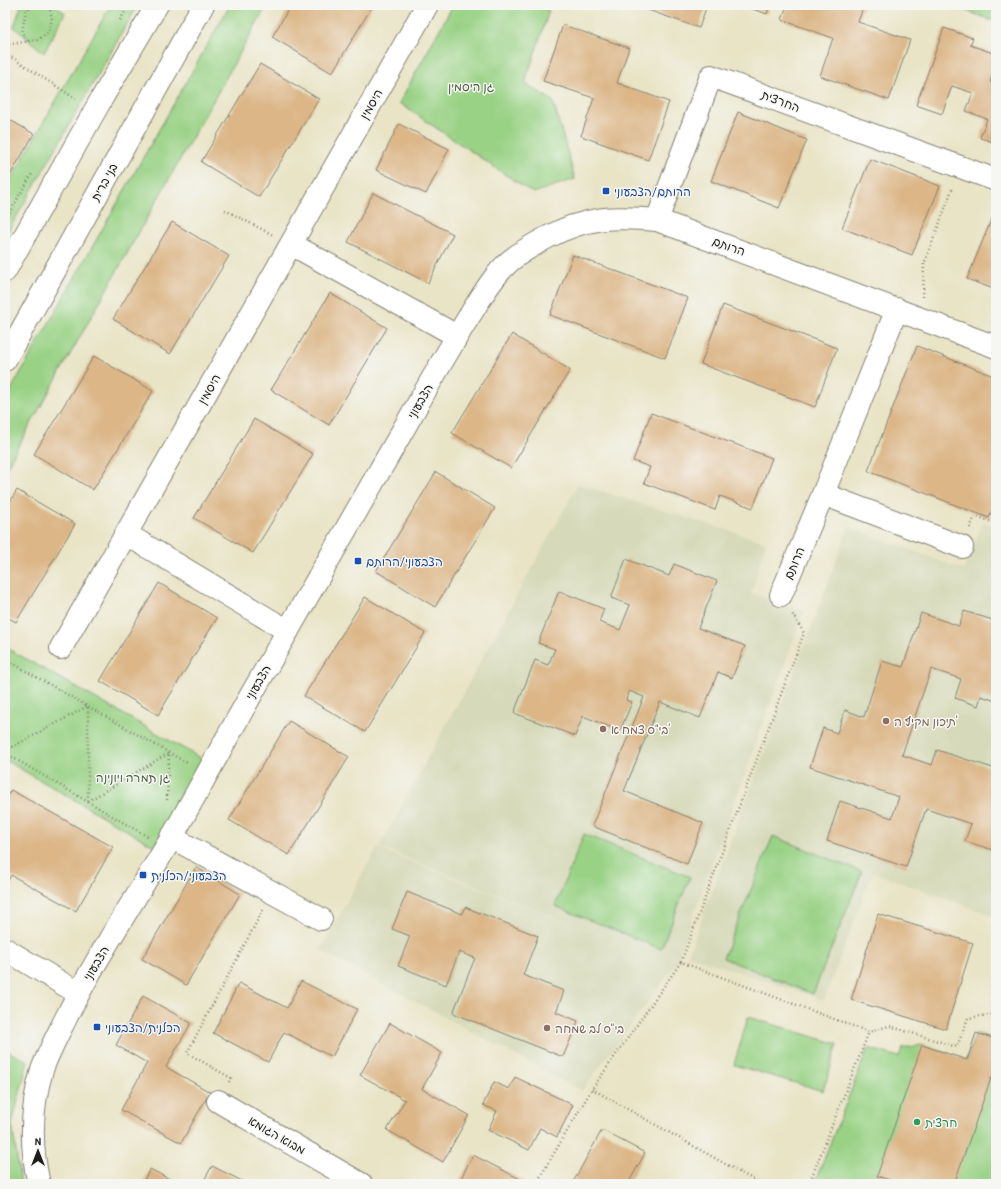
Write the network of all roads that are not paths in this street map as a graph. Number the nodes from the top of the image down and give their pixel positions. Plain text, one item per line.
1 (156, 5) edge
2 (203, 5) edge
3 (427, 5) edge
4 (996, 180) edge
5 (657, 220) junction
6 (557, 232) joint
7 (291, 244) junction
8 (5, 271) edge
9 (897, 309) junction
10 (457, 336) junction
11 (996, 347) edge
12 (5, 360) edge
13 (823, 494) junction
14 (126, 534) junction
15 (962, 547) road end
16 (781, 595) road end
17 (288, 631) junction
18 (61, 648) dead end
19 (168, 842) junction
20 (321, 919) dead end
21 (5, 949) edge
22 (78, 993) junction
23 (218, 1101) road end
24 (332, 1177) edge
25 (37, 1178) edge
26 (361, 1184) edge

1 - 8 street
2 - 12 street, בני ברית
3 - 7 street, היסמין
4 - 5 street, החרצית
5 - 6 street, הרותם
5 - 9 street, הרותם
6 - 10 street, הצבעוני
7 - 10 street
7 - 14 street, היסמין
9 - 11 street, הרותם
9 - 13 street, הרותם
10 - 17 street, הצבעוני
13 - 15 street
13 - 16 street, הרותם
14 - 17 street
14 - 18 street, היסמין
17 - 19 street, הצבעוני
19 - 20 street
19 - 22 street, הצבעוני
21 - 22 street
22 - 25 street, הצבעוני
23 - 24 street, מבוא הגומא
24 - 26 street, מבוא הגומא

